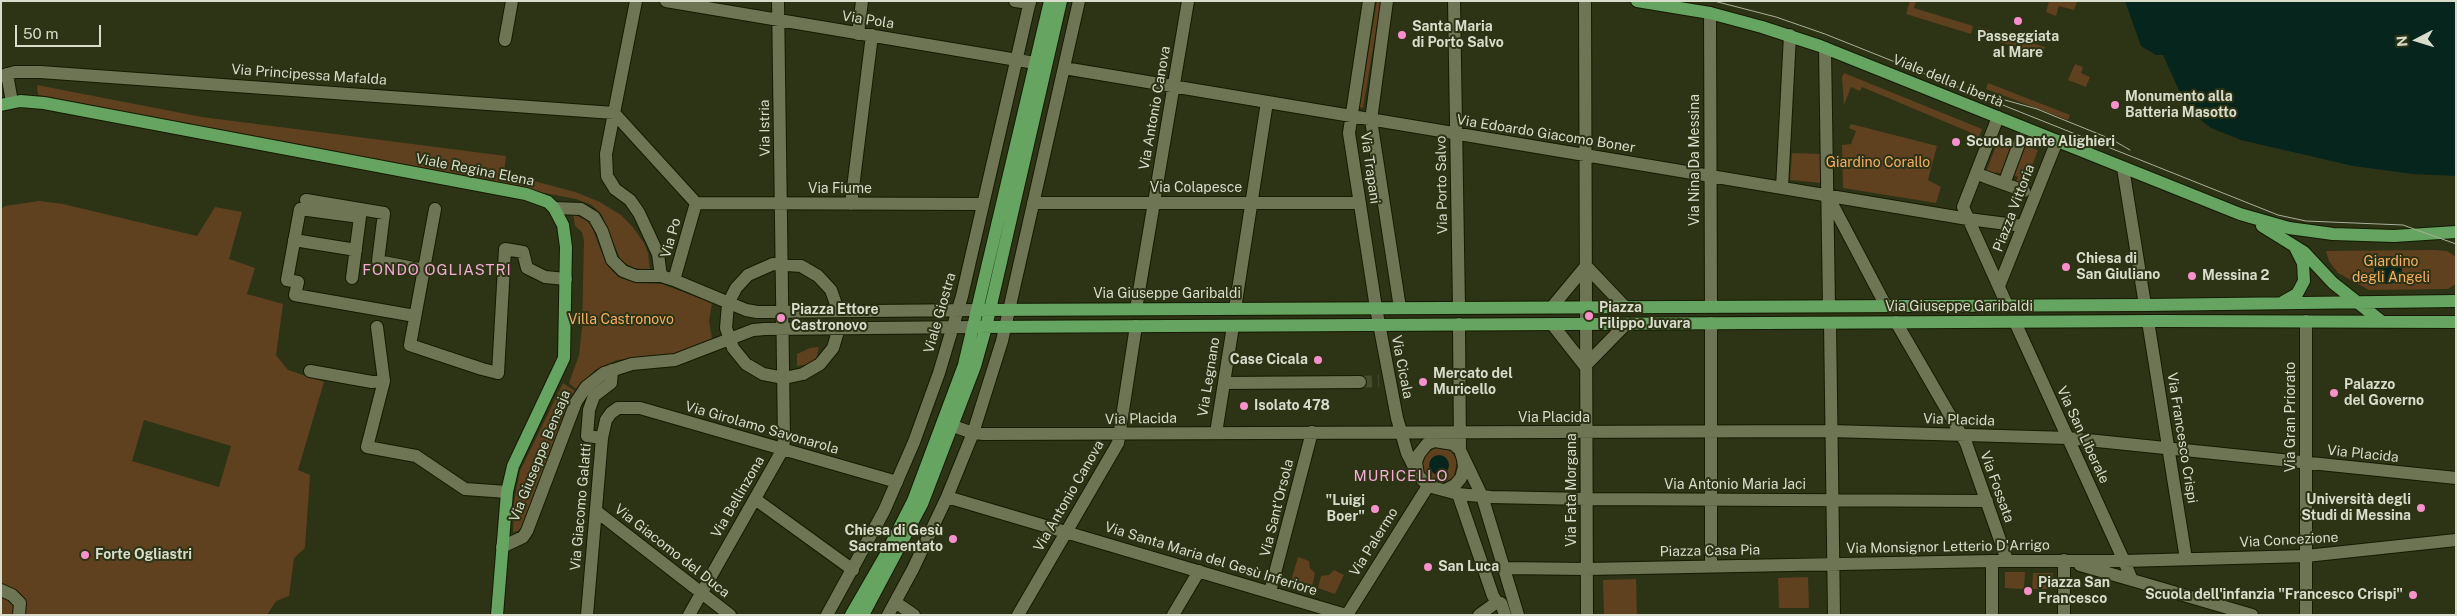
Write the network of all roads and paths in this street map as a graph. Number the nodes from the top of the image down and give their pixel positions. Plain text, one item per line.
1 (512, 1) edge
2 (636, 1) edge
3 (666, 1) edge
4 (778, 1) edge
5 (862, 1) edge
6 (1015, 1) edge
7 (1050, 1) edge
8 (1060, 1) edge
9 (1079, 1) edge
10 (1188, 1) edge
11 (1369, 1) edge
12 (1387, 1) edge
13 (1454, 1) edge
14 (1585, 1) edge
15 (1637, 1) edge
16 (1030, 2) edge
17 (1710, 13) junction
18 (778, 20) junction
19 (858, 34) junction
20 (872, 35) junction
21 (1790, 36) junction
22 (505, 40) dead end
23 (1826, 48) junction
24 (1017, 60) junction
25 (1035, 63) junction
26 (1064, 68) junction
27 (4, 75) edge
28 (1174, 86) junction
29 (1267, 102) junction
30 (6, 103) edge
31 (614, 113) junction
32 (1351, 116) junction
33 (1998, 118) junction
34 (1371, 120) junction
35 (1457, 135) junction
36 (2020, 141) dead end
37 (2057, 141) junction
38 (1585, 155) junction
39 (2123, 168) junction
40 (1711, 176) junction
41 (1983, 176) dead end
42 (2004, 184) junction
43 (1782, 188) junction
44 (2024, 192) dead end
45 (1828, 196) junction
46 (306, 200) dead end
47 (1360, 202) junction
48 (696, 203) junction
49 (1033, 203) junction
50 (1154, 203) junction
51 (1252, 203) junction
52 (781, 204) junction
53 (851, 204) junction
54 (983, 204) junction
55 (554, 208) junction
56 (435, 209) dead end
57 (2240, 214) junction
58 (1968, 219) junction
59 (2023, 226) junction
60 (2456, 232) edge
61 (294, 240) junction
62 (2289, 241) junction
63 (356, 250) junction
64 (782, 259) junction
65 (1586, 266) junction
66 (424, 270) junction
67 (661, 276) junction
68 (352, 278) dead end
69 (566, 279) junction
70 (674, 280) junction
71 (1999, 286) junction
72 (2456, 301) edge
73 (724, 302) junction
74 (2280, 303) junction
75 (2356, 303) junction
76 (2007, 305) junction
77 (2145, 305) junction
78 (1711, 306) junction
79 (1829, 306) junction
80 (1886, 306) junction
81 (1552, 307) junction
82 (1586, 307) junction
83 (1625, 307) junction
84 (1376, 308) junction
85 (1400, 308) junction
86 (1459, 308) junction
87 (1136, 309) junction
88 (1235, 309) junction
89 (838, 310) junction
90 (957, 310) junction
91 (984, 310) junction
92 (1009, 310) junction
93 (782, 312) junction
94 (415, 316) junction
95 (2306, 320) junction
96 (2148, 321) junction
97 (2381, 321) junction
98 (1896, 322) junction
99 (2015, 322) junction
100 (2456, 322) edge
101 (1711, 323) junction
102 (1830, 323) junction
103 (1459, 324) junction
104 (1552, 324) junction
105 (1379, 325) junction
106 (1586, 325) junction
107 (1625, 325) junction
108 (1136, 326) junction
109 (1232, 326) junction
110 (377, 327) dead end
111 (953, 327) junction
112 (980, 327) junction
113 (1006, 327) junction
114 (783, 328) junction
115 (839, 328) junction
116 (724, 341) junction
117 (1585, 366) junction
118 (612, 370) junction
119 (310, 371) dead end
120 (384, 381) junction
121 (784, 382) junction
122 (1224, 382) junction
123 (1360, 382) tunnel mouth
124 (618, 408) joint
125 (953, 426) junction
126 (1831, 431) junction
127 (1312, 432) junction
128 (1400, 432) junction
129 (1586, 432) junction
130 (1711, 432) junction
131 (973, 433) junction
132 (1216, 433) junction
133 (1459, 433) junction
134 (1120, 435) junction
135 (1960, 435) junction
136 (602, 438) junction
137 (2068, 438) junction
138 (1435, 441) junction
139 (783, 449) junction
140 (2168, 449) junction
141 (1460, 450) junction
142 (2306, 463) junction
143 (1464, 467) junction
144 (1418, 475) junction
145 (2456, 478) edge
146 (897, 482) junction
147 (1428, 486) junction
148 (1445, 490) junction
149 (507, 492) junction
150 (1463, 495) junction
151 (1482, 496) junction
152 (947, 497) junction
153 (754, 499) junction
154 (1587, 499) junction
155 (1711, 500) junction
156 (1832, 500) junction
157 (1987, 501) junction
158 (596, 511) junction
159 (1067, 531) junction
160 (2456, 540) edge
161 (502, 547) junction
162 (2306, 556) junction
163 (2186, 559) junction
164 (1992, 560) junction
165 (2007, 560) junction
166 (2064, 560) junction
167 (2124, 560) junction
168 (1833, 565) junction
169 (1711, 566) junction
170 (1504, 568) junction
171 (1587, 569) junction
172 (853, 570) junction
173 (1199, 571) junction
174 (2132, 580) junction
175 (1, 590) edge
176 (1270, 592) junction
177 (701, 593) junction
178 (895, 602) junction
179 (1498, 608) edge
180 (1482, 613) edge
181 (18, 615) edge
182 (497, 615) edge
183 (587, 615) edge
184 (689, 615) edge
185 (730, 615) edge
186 (826, 615) edge
187 (851, 615) edge
188 (863, 615) edge
189 (888, 615) edge
190 (914, 615) edge
191 (1018, 615) edge
192 (1173, 615) edge
193 (1346, 615) edge
194 (1505, 615) edge
195 (1518, 615) edge
196 (1587, 615) edge
197 (1834, 615) edge
198 (1992, 615) edge
199 (2064, 615) edge
200 (2252, 615) edge
201 (2306, 615) edge

1 - 22 street
2 - 31 street
3 - 18 street, Via Pola
4 - 18 street, Via Istria
5 - 19 street
6 - 16 street
7 - 25 main road
8 - 91 main road
9 - 26 street
10 - 28 street, Via Antonio Canova
11 - 32 street, Via Trapani
12 - 34 street, Via Trapani
13 - 35 street, Via Porto Salvo
14 - 38 street
15 - 17 main road, Viale della Libertà
16 - 24 street, Viale Giostra
17 - 21 main road, Viale della Libertà
17 - 40 street, Via Nina Da Messina
18 - 19 street, Via Pola
18 - 52 street, Via Istria
19 - 20 street, Via Pola
20 - 24 street, Via Pola
20 - 53 street
21 - 23 main road, Viale della Libertà
21 - 43 street
23 - 33 main road, Viale della Libertà
23 - 45 street
24 - 25 street, Via Pola
24 - 54 street, Viale Giostra
25 - 91 main road
26 - 28 street, Via Edoardo Giacomo Boner
26 - 49 street
27 - 30 street
27 - 31 street, Via Principessa Mafalda
28 - 29 street, Via Edoardo Giacomo Boner
28 - 50 street, Via Antonio Canova
29 - 32 street, Via Edoardo Giacomo Boner
29 - 51 street
30 - 55 main road, Viale Regina Elena
31 - 48 street
31 - 67 street
32 - 34 street, Via Edoardo Giacomo Boner
32 - 47 street, Via Trapani
33 - 37 main road, Viale della Libertà
33 - 58 street, Piazza Vittoria
34 - 35 street, Via Edoardo Giacomo Boner
34 - 85 street, Via Trapani
35 - 38 street, Via Edoardo Giacomo Boner
35 - 86 street, Via Porto Salvo
36 - 42 street
37 - 39 main road, Viale della Libertà
37 - 59 street, Piazza Vittoria
38 - 40 street, Via Edoardo Giacomo Boner
38 - 65 street
39 - 57 main road, Viale della Libertà
39 - 77 street
40 - 43 street, Via Edoardo Giacomo Boner
40 - 78 street, Via Nina Da Messina
41 - 42 street
42 - 44 street
43 - 45 street, Via Edoardo Giacomo Boner
45 - 58 street, Via Edoardo Giacomo Boner
45 - 79 street
45 - 80 street
46 - 66 street
47 - 51 street, Via Colapesce
47 - 84 street, Via Trapani
48 - 52 street, Via Fiume
48 - 70 street, Via Po
49 - 50 street, Via Colapesce
49 - 92 street
50 - 51 street, Via Colapesce
50 - 87 street, Via Antonio Canova
51 - 88 street
52 - 53 street, Via Fiume
52 - 64 street, Via Istria
53 - 54 street, Via Fiume
54 - 90 street, Viale Giostra
55 - 67 street, Via Giuseppe Garibaldi
55 - 69 main road
56 - 66 street
57 - 60 main road
57 - 62 main road
58 - 59 street, Via Edoardo Giacomo Boner
58 - 71 street, Piazza Vittoria
59 - 71 street, Piazza Vittoria
61 - 63 street
61 - 63 street
61 - 94 street
62 - 74 main road
62 - 75 main road
63 - 68 street
64 - 73 street
64 - 89 street
64 - 93 street, Via Istria
65 - 81 street
65 - 82 street, Via Fata Morgana
65 - 83 street
66 - 94 street
67 - 70 street, Via Giuseppe Garibaldi
69 - 94 street
69 - 149 main road
70 - 73 street, Via Giuseppe Garibaldi
71 - 76 street, Piazza Vittoria
72 - 75 main road, Via Giuseppe Garibaldi
73 - 93 street, Via Giuseppe Garibaldi
73 - 116 street
74 - 75 main road, Via Giuseppe Garibaldi
74 - 77 main road, Via Giuseppe Garibaldi
75 - 97 main road
76 - 77 main road, Via Giuseppe Garibaldi
76 - 80 main road, Via Giuseppe Garibaldi
78 - 79 main road, Via Giuseppe Garibaldi
78 - 83 main road, Via Giuseppe Garibaldi
79 - 80 main road, Via Giuseppe Garibaldi
81 - 82 main road, Via Giuseppe Garibaldi
81 - 86 main road, Via Giuseppe Garibaldi
82 - 83 main road, Via Giuseppe Garibaldi
82 - 106 street, Via Fata Morgana
84 - 85 main road, Via Giuseppe Garibaldi
84 - 88 main road, Via Giuseppe Garibaldi
84 - 105 street, Via Cicala
85 - 86 main road, Via Giuseppe Garibaldi
85 - 105 main road
87 - 88 main road, Via Giuseppe Garibaldi
87 - 92 main road, Via Giuseppe Garibaldi
89 - 90 street, Via Giuseppe Garibaldi
89 - 93 street, Via Giuseppe Garibaldi
90 - 91 street, Via Giuseppe Garibaldi
90 - 111 street, Viale Giostra
91 - 92 main road, Via Giuseppe Garibaldi
91 - 112 main road
92 - 113 street
93 - 114 street, Via Istria
95 - 96 main road, Via Giuseppe Garibaldi
95 - 97 main road, Via Giuseppe Garibaldi
95 - 142 street, Via Gran Priorato
96 - 99 main road, Via Giuseppe Garibaldi
96 - 140 street, Via Francesco Crispi
97 - 100 main road, Via Giuseppe Garibaldi
98 - 99 main road, Via Giuseppe Garibaldi
98 - 102 main road, Via Giuseppe Garibaldi
98 - 135 street, Via Fossata
99 - 137 street, Via San Liberale
101 - 102 main road, Via Giuseppe Garibaldi
101 - 107 main road, Via Giuseppe Garibaldi
101 - 130 street
102 - 126 street
103 - 104 main road
103 - 105 main road
103 - 133 street
104 - 106 main road, Via Giuseppe Garibaldi
104 - 117 street
105 - 109 main road
105 - 128 street, Via Cicala
106 - 107 main road, Via Giuseppe Garibaldi
106 - 117 street, Via Fata Morgana
107 - 117 street
108 - 109 main road
108 - 113 main road
108 - 134 street, Via Antonio Canova
109 - 122 street, Via Legnano
110 - 120 street
111 - 112 street
111 - 115 street
111 - 146 street, Viale Giostra
112 - 113 main road
112 - 125 main road
112 - 187 main road
113 - 131 street
114 - 115 street
114 - 116 street, Via Giuseppe Bensaja
114 - 121 street, Via Bellinzona
115 - 121 street
116 - 118 street, Via Giuseppe Bensaja
116 - 121 street
117 - 129 street, Via Fata Morgana
118 - 136 street
118 - 161 street, Via Giuseppe Bensaja
119 - 120 street
120 - 149 street
121 - 139 street, Via Bellinzona
122 - 123 street
122 - 132 street, Via Legnano
124 - 136 street, Via Giacomo Galatti
124 - 139 street, Via Girolamo Savonarola
125 - 131 street, Via Placida
125 - 188 main road
126 - 130 street, Via Placida
126 - 135 street, Via Placida
126 - 156 street
127 - 128 street, Via Placida
127 - 132 street, Via Placida
127 - 176 street, Via Sant'Orsola
128 - 133 street, Via Placida
128 - 144 street, Via Cicala
129 - 130 street, Via Placida
129 - 133 street, Via Placida
129 - 154 street, Via Fata Morgana
130 - 155 street
131 - 134 street, Via Placida
131 - 152 street
132 - 134 street, Via Placida
133 - 138 street
133 - 141 street
134 - 159 street, Via Antonio Canova
135 - 137 street, Via Placida
135 - 157 street, Via Fossata
136 - 158 street, Via Giacomo Galatti
137 - 140 street, Via Placida
137 - 167 street, Via San Liberale
138 - 141 street
138 - 144 street
139 - 146 street, Via Girolamo Savonarola
139 - 153 street, Via Bellinzona
140 - 142 street, Via Placida
140 - 163 street, Via Francesco Crispi
141 - 143 street
141 - 151 street
142 - 145 street, Via Placida
142 - 162 street, Via Gran Priorato
143 - 148 street
143 - 150 street
144 - 147 street
146 - 172 street, Viale Giostra
147 - 148 street
147 - 193 street, Via Palermo
148 - 150 street, Via Antonio Maria Jaci
149 - 161 main road
150 - 151 street, Via Antonio Maria Jaci
150 - 179 street
151 - 154 street, Via Antonio Maria Jaci
151 - 170 street
152 - 159 street, Via Santa Maria del Gesù Inferiore
152 - 178 street
153 - 172 street
153 - 177 street, Via Bellinzona
154 - 155 street, Via Antonio Maria Jaci
154 - 171 street, Via Fata Morgana
155 - 156 street, Via Antonio Maria Jaci
155 - 169 street
156 - 157 street, Via Antonio Maria Jaci
156 - 168 street
157 - 165 street, Via Fossata
158 - 177 street, Via Giacomo del Duca
158 - 183 street, Via Giacomo Galatti
159 - 173 street, Via Santa Maria del Gesù Inferiore
159 - 191 street, Via Antonio Canova
160 - 162 street, Via Concezione
161 - 182 main road
162 - 163 street, Via Concezione
162 - 201 street, Via Gran Priorato
163 - 167 street, Via Concezione
164 - 165 street, Via Monsignor Letterio D'Arrigo
164 - 168 street, Via Monsignor Letterio D'Arrigo
164 - 198 street
165 - 166 street, Via Monsignor Letterio D'Arrigo
166 - 167 street, Via Monsignor Letterio D'Arrigo
166 - 174 street, Via Monsignor Letterio D'Arrigo
166 - 199 street
167 - 174 street
168 - 169 street, Piazza Casa Pia
168 - 197 street
169 - 171 street, Piazza Casa Pia
170 - 171 street
170 - 195 street
171 - 196 street, Via Fata Morgana
172 - 186 street, Viale Giostra
173 - 176 street, Via Santa Maria del Gesù Inferiore
173 - 192 street
174 - 200 street, Via Monsignor Letterio D'Arrigo
175 - 181 street
176 - 193 street, Via Santa Maria del Gesù Inferiore
177 - 184 street, Via Bellinzona
177 - 185 street, Via Giacomo del Duca
178 - 189 street
178 - 190 street
179 - 180 street
179 - 194 street

